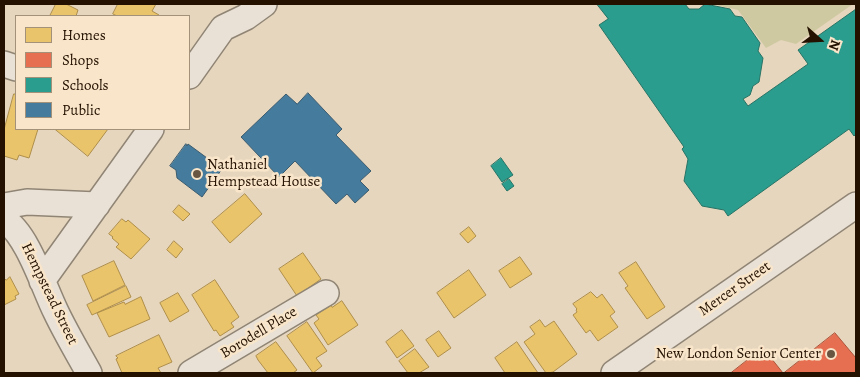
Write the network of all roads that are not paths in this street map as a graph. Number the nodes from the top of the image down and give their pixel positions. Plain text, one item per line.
1 (264, 4) edge
2 (223, 16) edge
3 (190, 74) edge
4 (150, 130) edge
5 (97, 205) junction
6 (856, 205) edge
7 (4, 206) edge
8 (4, 220) edge
9 (42, 282) junction
10 (326, 293) dead end
11 (89, 373) edge
12 (191, 373) edge
13 (614, 373) edge

1 - 2 street
2 - 3 street
4 - 5 street
5 - 7 street
5 - 9 street
6 - 13 street, Mercer Street
8 - 9 street, Hempstead Street
9 - 11 street, Hempstead Street
10 - 12 street, Borodell Place

